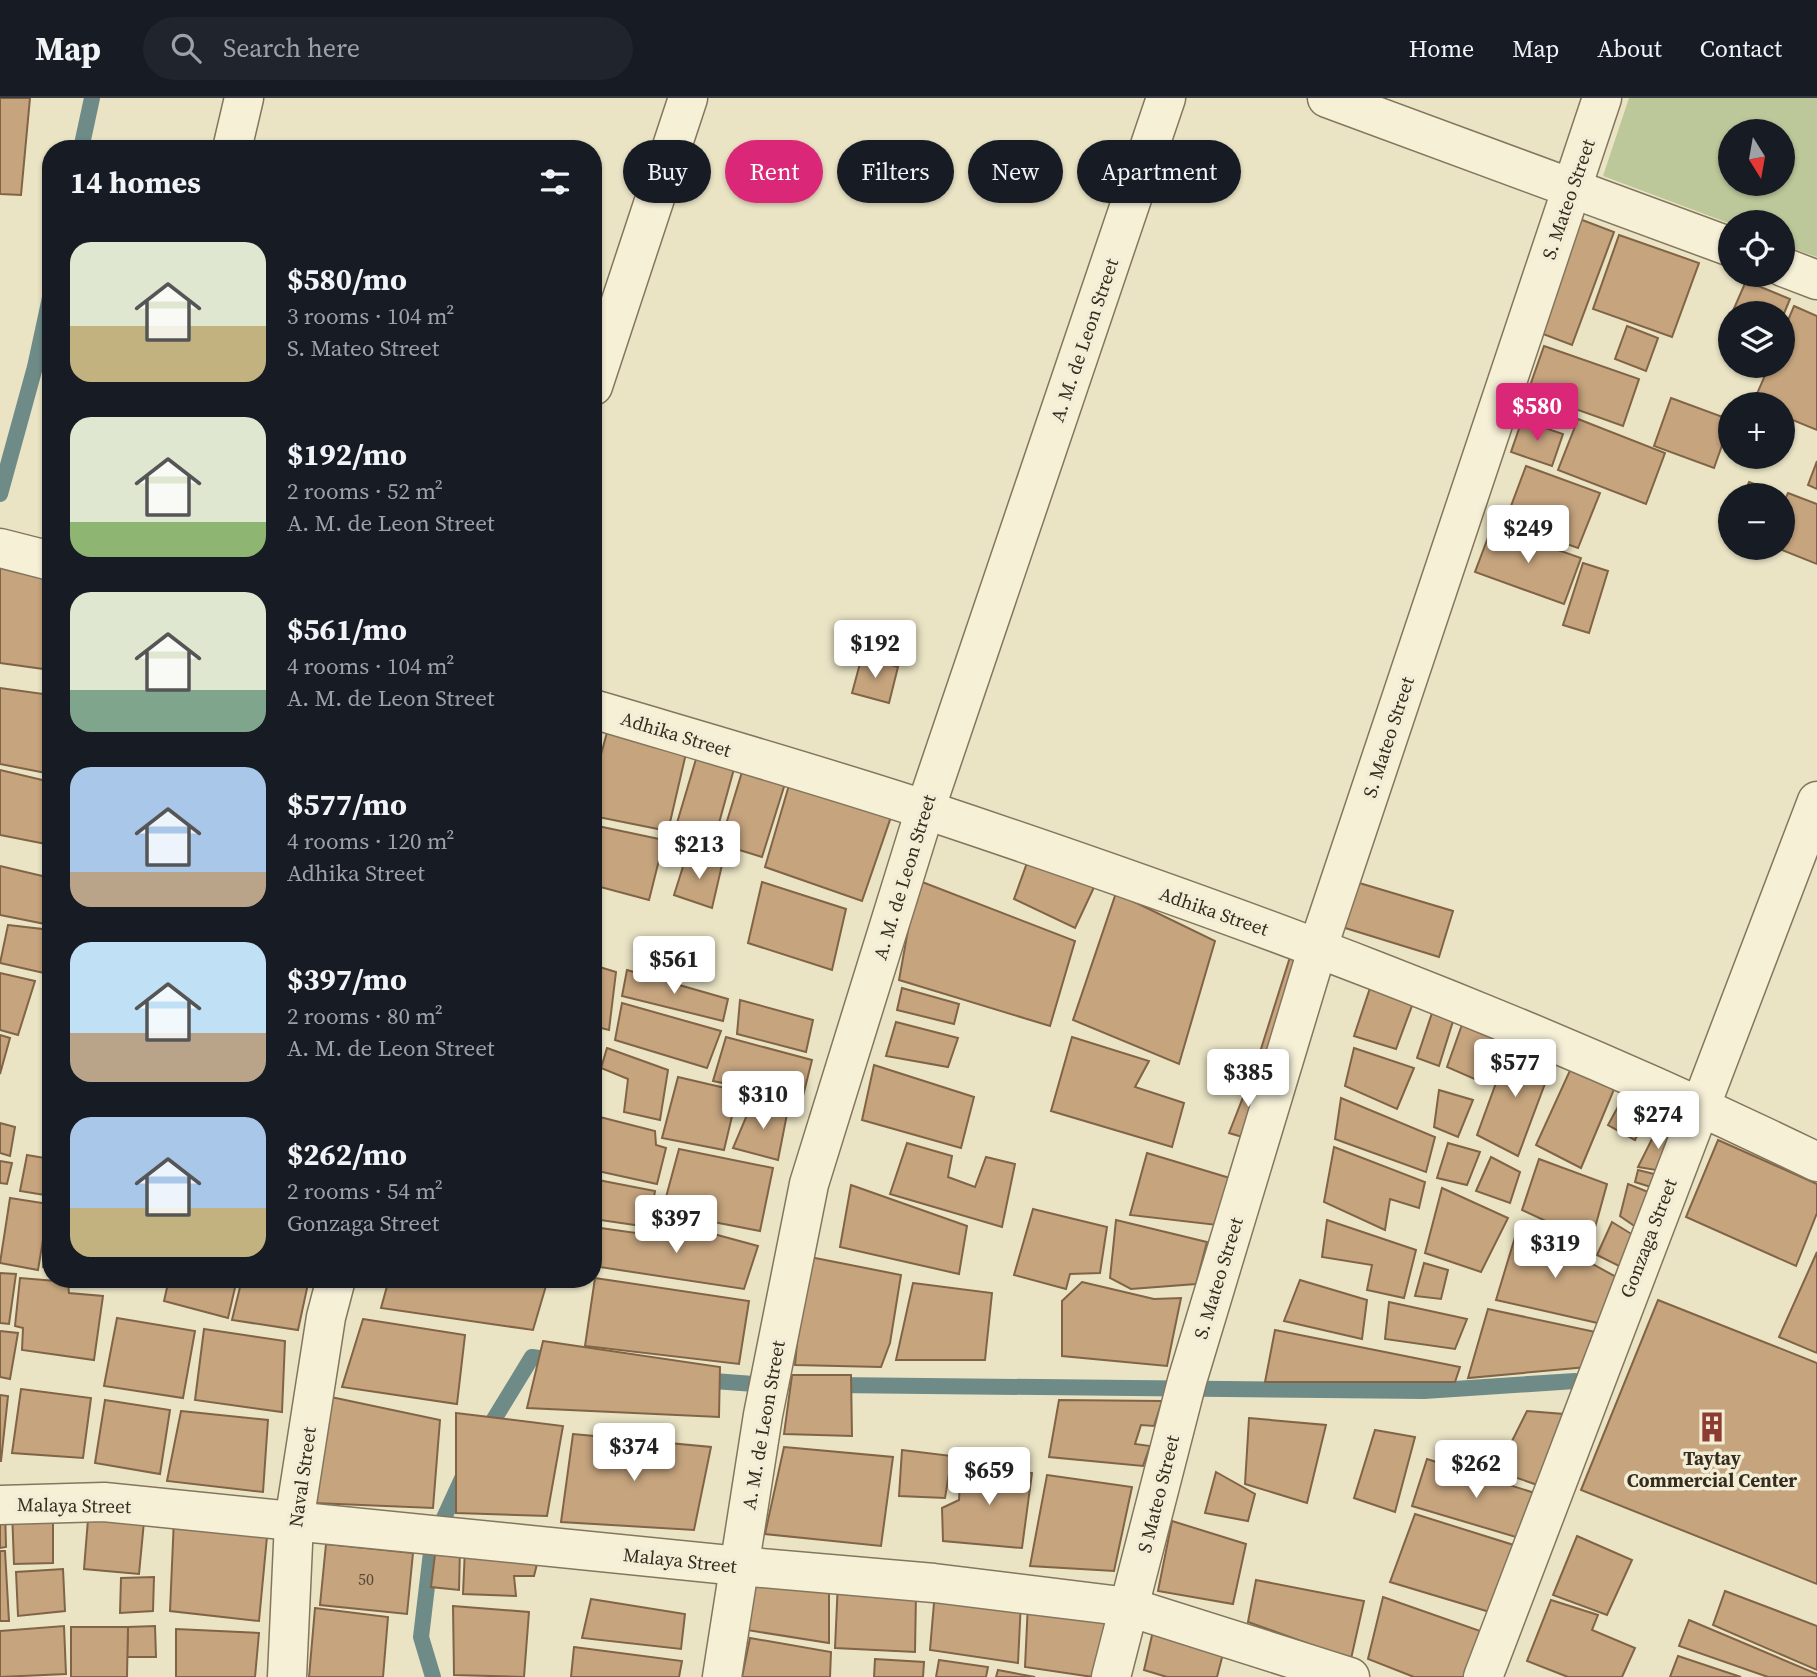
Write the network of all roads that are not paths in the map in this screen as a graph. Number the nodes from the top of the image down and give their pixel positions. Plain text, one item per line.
1 (244, 98) edge
2 (688, 98) edge
3 (1166, 98) edge
4 (1327, 98) edge
5 (1602, 98) edge
6 (234, 140) edge
7 (1572, 186) junction
8 (1718, 242) edge
9 (1795, 272) edge
10 (1817, 280) edge
11 (602, 359) edge
12 (1, 548) edge
13 (42, 559) edge
14 (602, 712) edge
15 (1817, 801) edge
16 (925, 810) junction
17 (1318, 947) junction
18 (1699, 1104) junction
19 (1817, 1162) edge
20 (334, 1288) edge
21 (1184, 1393) joint
22 (0, 1504) edge
23 (293, 1522) junction
24 (739, 1566) junction
25 (1129, 1607) junction
26 (287, 1677) edge
27 (722, 1677) edge
28 (1111, 1677) edge
29 (1350, 1677) edge
30 (1483, 1677) edge

1 - 6 street
2 - 11 street
3 - 16 street, A. M. de Leon Street
4 - 7 street
5 - 7 street, S. Mateo Street
7 - 8 street
7 - 17 street, S. Mateo Street
9 - 10 street
12 - 13 street
14 - 16 street, Adhika Street
15 - 18 street, Gonzaga Street
16 - 17 street, Adhika Street
16 - 24 street, A. M. de Leon Street
17 - 18 street, Adhika Street
17 - 21 street, S. Mateo Street
18 - 19 street, Adhika Street
18 - 30 street, Gonzaga Street
20 - 23 street, Naval Street
21 - 25 street, S Mateo Street
22 - 23 street, Malaya Street
23 - 24 street, Malaya Street
23 - 26 street, Naval Street
24 - 25 street, Malaya Street
24 - 27 street, A. M. de Leon Street
25 - 28 street
25 - 29 street, Malaya Street

